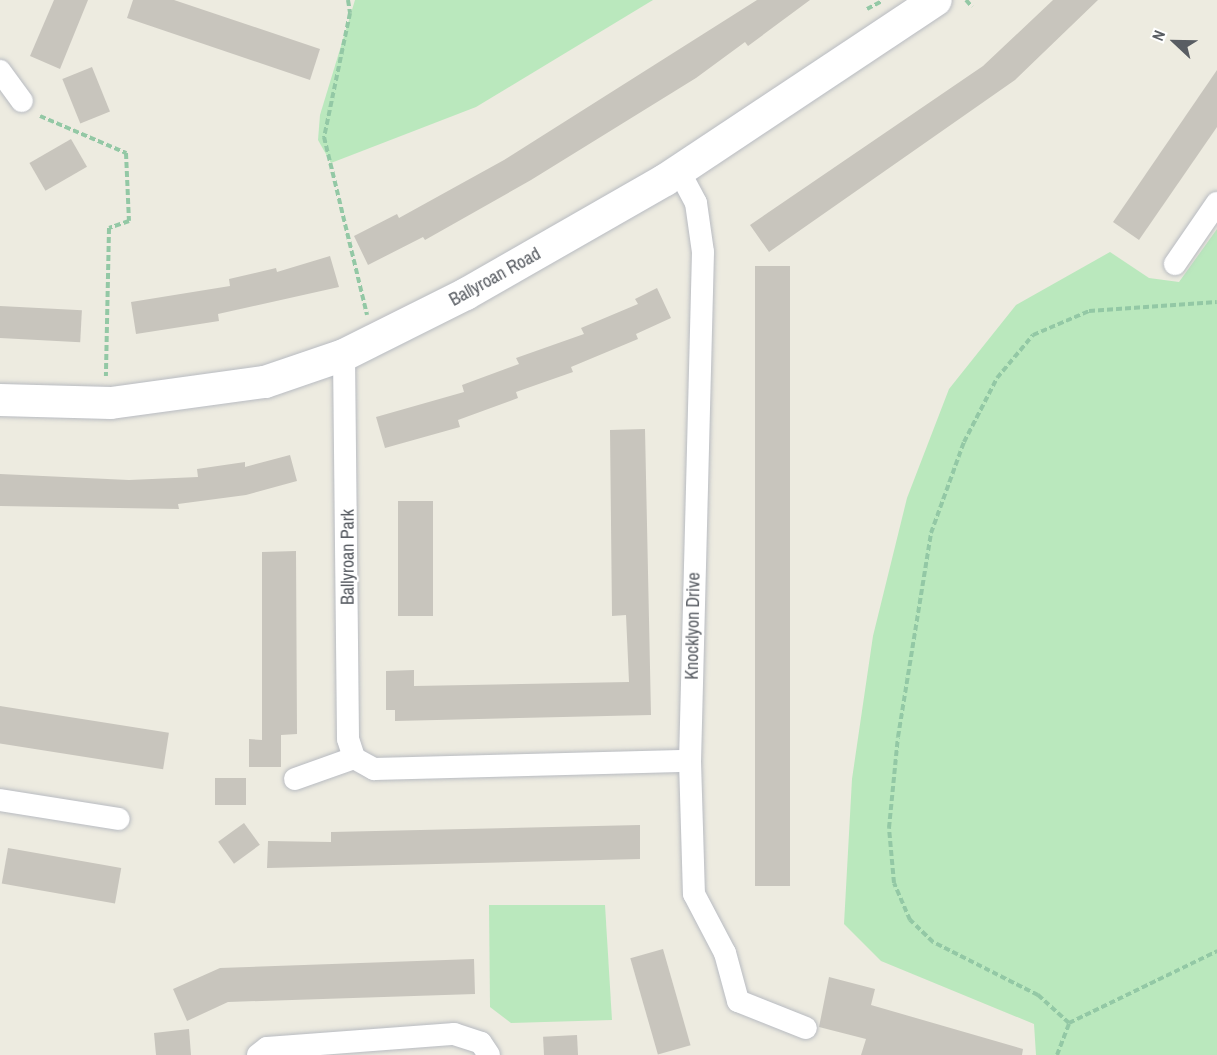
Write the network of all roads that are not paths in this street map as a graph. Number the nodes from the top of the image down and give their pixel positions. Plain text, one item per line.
1 (930, 2) edge
2 (0, 71) edge
3 (22, 101) dead end
4 (680, 171) junction
5 (1217, 204) edge
6 (1175, 264) dead end
7 (344, 355) junction
8 (0, 400) edge
9 (354, 758) junction
10 (690, 761) junction
11 (296, 779) dead end
12 (0, 800) edge
13 (118, 819) dead end
14 (806, 1028) dead end
15 (258, 1055) edge
16 (489, 1055) edge

1 - 4 main road, Ballyroan Road
2 - 3 street
4 - 7 main road, Ballyroan Road
4 - 10 street, Knocklyon Drive
5 - 6 street
7 - 8 main road, Ballyroan Road
7 - 9 street, Ballyroan Park
9 - 10 street
9 - 11 street
10 - 14 street, Knocklyon Drive
12 - 13 street
15 - 16 street

